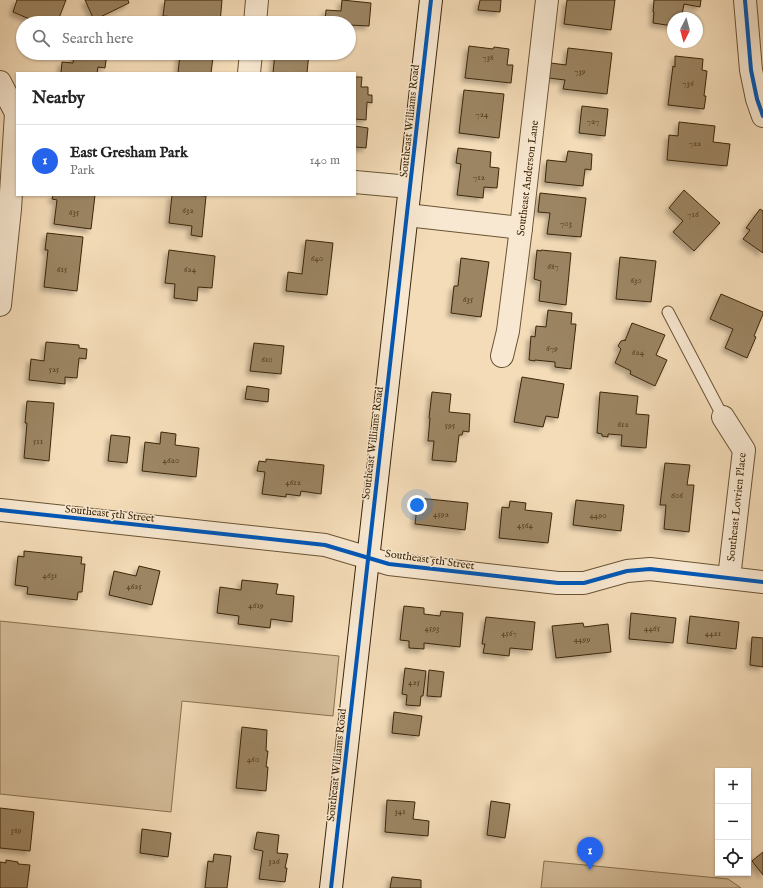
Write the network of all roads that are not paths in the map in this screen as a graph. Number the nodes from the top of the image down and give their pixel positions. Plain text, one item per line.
1 (256, 0) edge
2 (431, 0) edge
3 (547, 0) edge
4 (745, 0) edge
5 (255, 16) edge
6 (250, 60) edge
7 (249, 72) edge
8 (0, 82) edge
9 (763, 116) edge
10 (356, 182) edge
11 (410, 187) junction
12 (5, 208) edge
13 (407, 215) junction
14 (521, 228) junction
15 (0, 305) edge
16 (668, 312) dead end
17 (502, 356) dead end
18 (723, 417) joint
19 (0, 510) edge
20 (368, 558) junction
21 (729, 578) junction
22 (763, 582) edge
23 (331, 888) edge

1 - 5 street
2 - 11 street, Southeast Williams Road
3 - 14 street, Southeast Anderson Lane
4 - 9 street
6 - 7 street
8 - 12 street
10 - 11 street
11 - 13 street, Southeast Williams Road
12 - 15 street
13 - 14 street
13 - 20 street, Southeast Williams Road
14 - 17 street, Southeast Anderson Lane
16 - 18 lane
18 - 21 street, Southeast Lovrien Place
19 - 20 street, Southeast 5th Street
20 - 21 street, Southeast 5th Street
20 - 23 street, Southeast Williams Road
21 - 22 street, Southeast 5th Street

